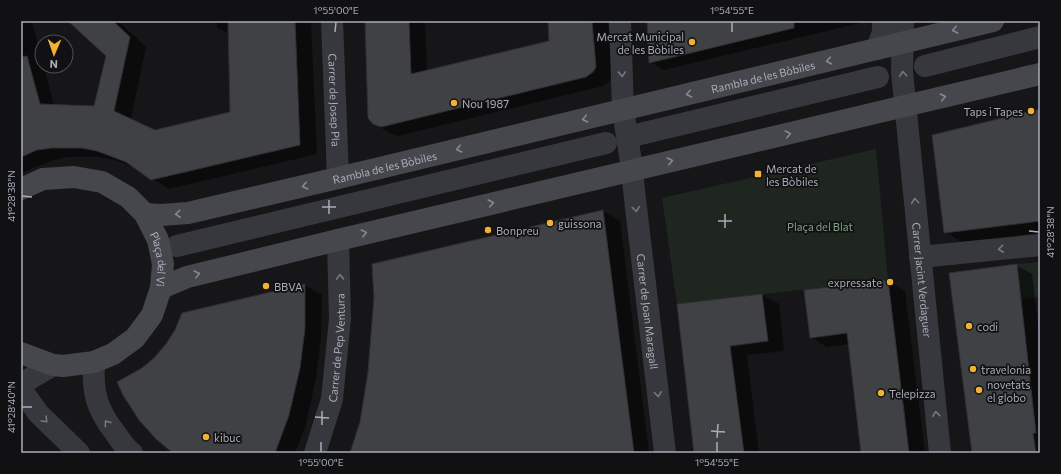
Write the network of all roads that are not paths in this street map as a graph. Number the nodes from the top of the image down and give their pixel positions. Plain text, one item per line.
1 (332, 21) edge
2 (620, 21) edge
3 (883, 21) edge
4 (903, 21) edge
5 (993, 21) edge
6 (1040, 37) edge
7 (903, 42) junction
8 (877, 49) junction
9 (925, 66) dead end
10 (1040, 74) edge
11 (878, 77) dead end
12 (906, 106) junction
13 (623, 110) junction
14 (636, 135) dead end
15 (606, 143) dead end
16 (632, 170) junction
17 (338, 178) junction
18 (21, 189) edge
19 (145, 214) junction
20 (338, 240) junction
21 (1040, 245) edge
22 (177, 246) dead end
23 (920, 257) junction
24 (161, 288) junction
25 (21, 353) edge
26 (94, 362) junction
27 (53, 365) junction
28 (21, 384) edge
29 (21, 389) edge
30 (79, 453) edge
31 (132, 453) edge
32 (315, 453) edge
33 (666, 453) edge
34 (940, 453) edge

1 - 17 street, Carrer de Josep Pla
2 -> 13 street
3 - 8 street
4 - 7 street
5 -> 7 main road, Rambla de les Bòbiles
6 - 9 street
7 - 8 main road, Rambla de les Bòbiles
12 -> 7 street
8 -> 13 main road, Rambla de les Bòbiles
12 -> 10 main road
11 - 14 street
16 -> 12 main road
23 -> 12 street, Carrer Jacint Verdaguer
13 - 16 street
13 -> 17 main road, Rambla de les Bòbiles
15 - 22 street
20 -> 16 main road
16 -> 33 street, Carrer de Joan Maragall
17 -> 19 main road, Rambla de les Bòbiles
18 - 19 main road, Plaça del Vi
19 - 24 main road, Plaça del Vi
24 -> 20 main road
32 -> 20 street, Carrer de Pep Ventura
21 -> 23 street
34 -> 23 street, Carrer Jacint Verdaguer
24 - 26 main road, Plaça del Vi
25 - 27 main road, Plaça del Vi
26 - 27 main road, Plaça del Vi
31 -> 26 street
27 - 28 street
29 -> 30 street

